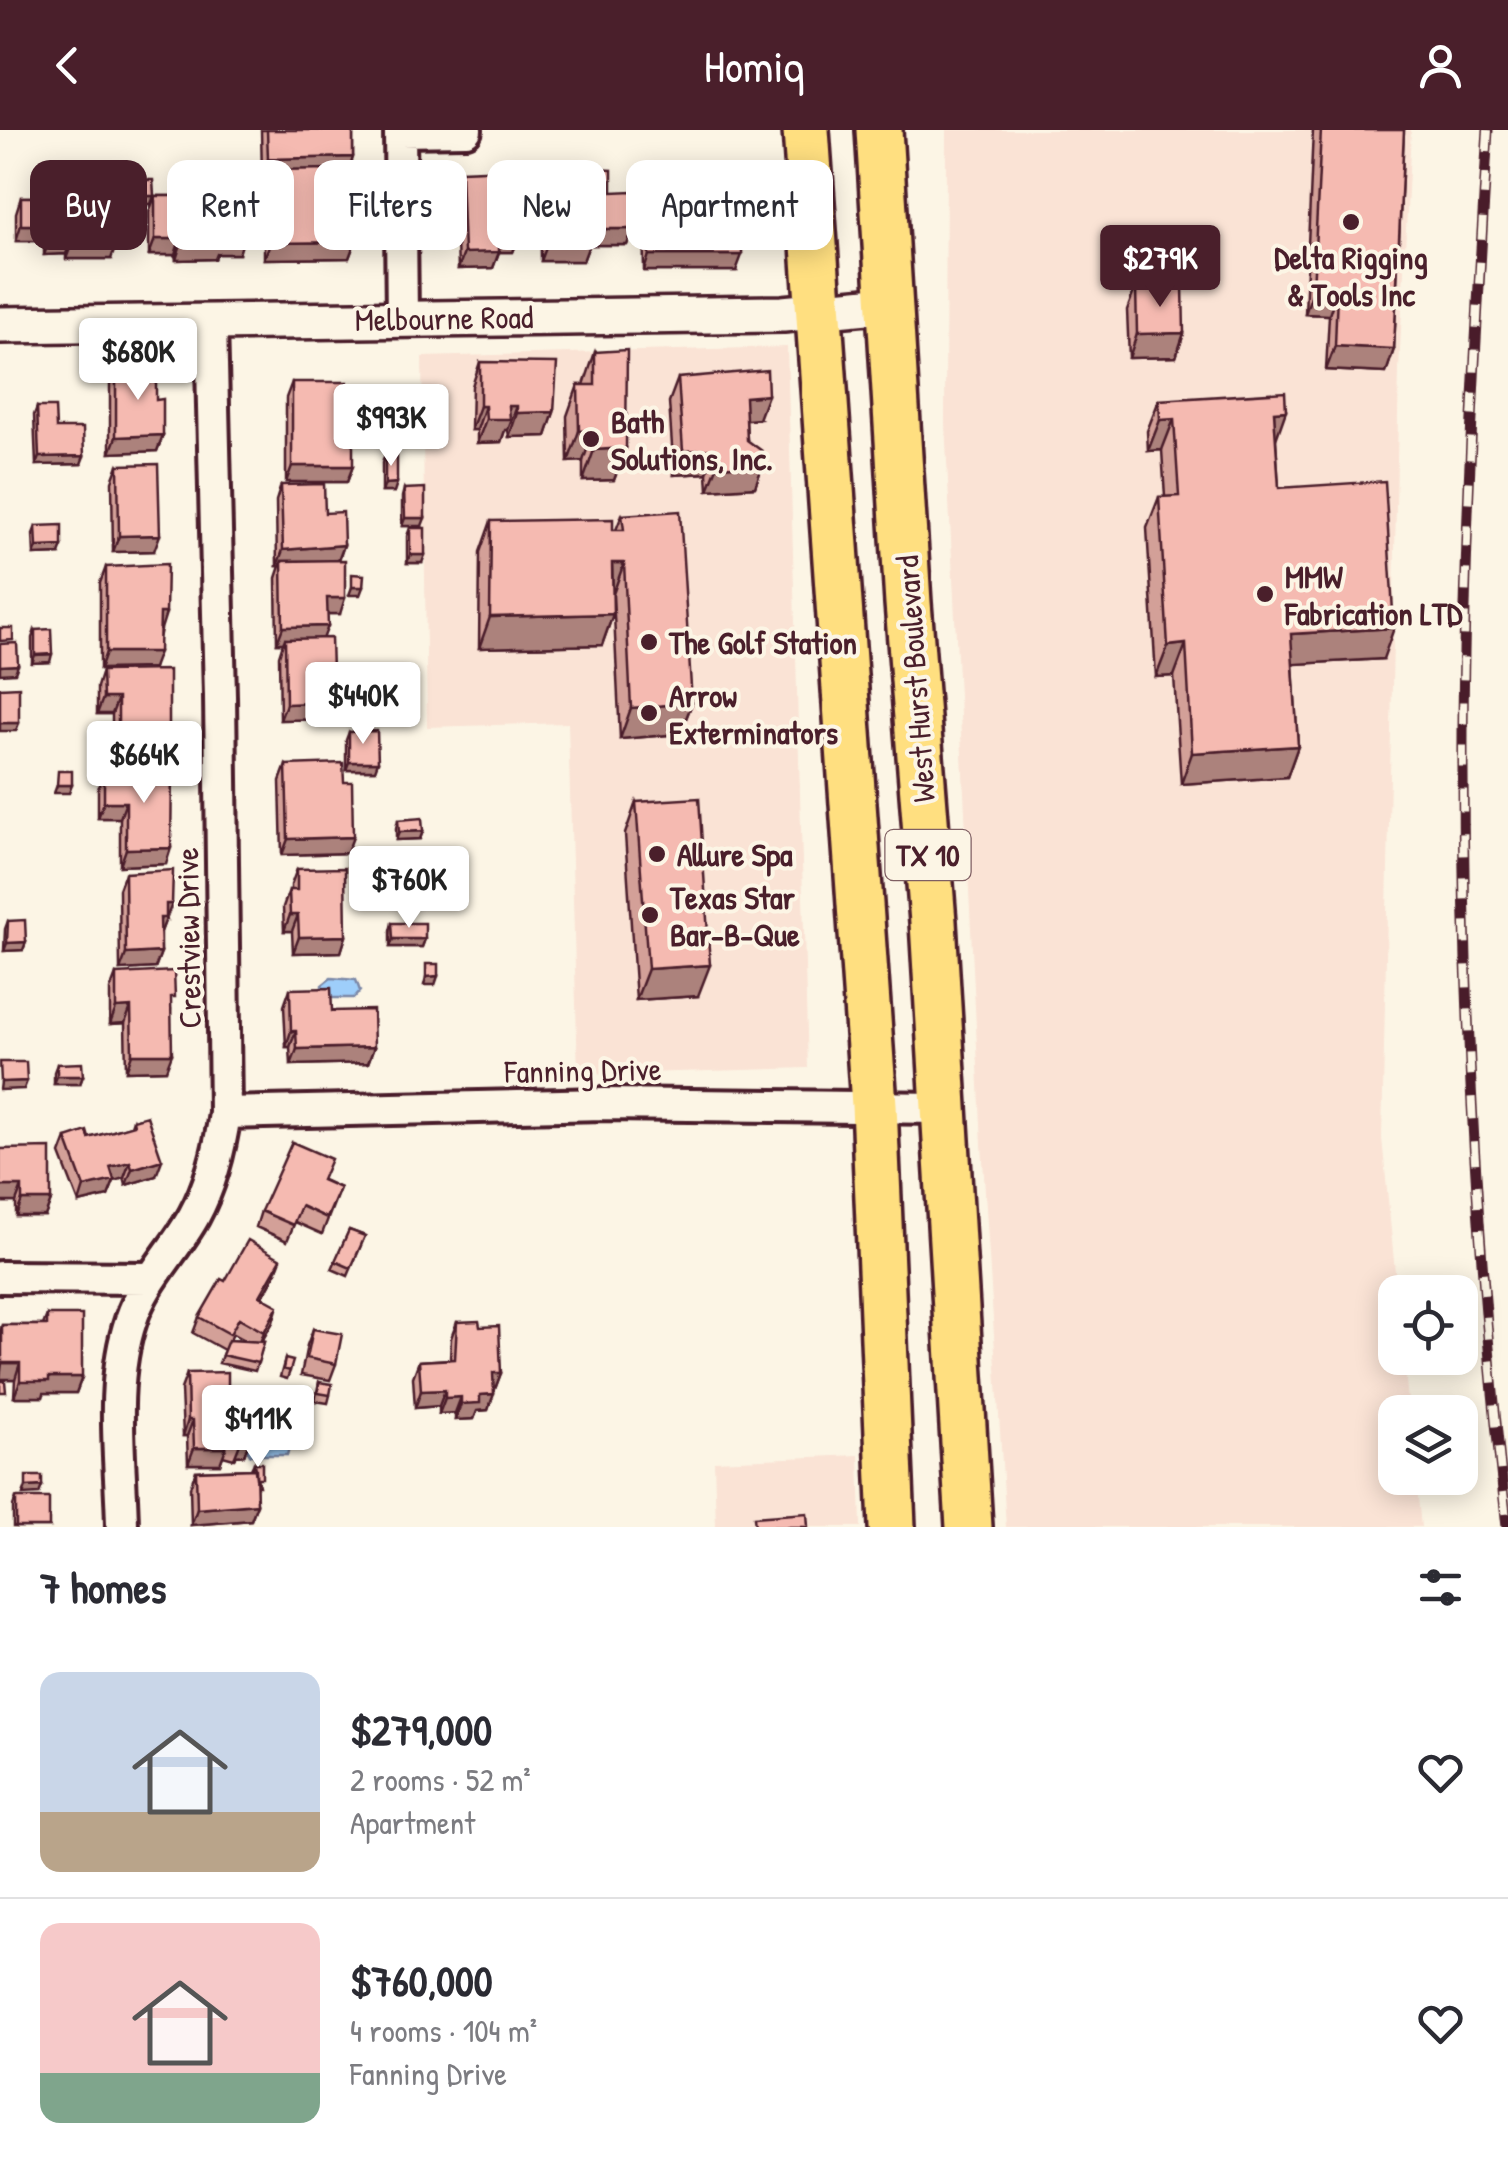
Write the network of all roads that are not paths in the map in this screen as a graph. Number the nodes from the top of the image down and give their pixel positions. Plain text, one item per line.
1 (466, 130) edge
2 (806, 130) edge
3 (879, 130) edge
4 (400, 131) edge
5 (888, 304) junction
6 (820, 310) junction
7 (402, 318) junction
8 (210, 323) junction
9 (0, 326) edge
10 (874, 1105) junction
11 (942, 1108) junction
12 (225, 1113) junction
13 (0, 1277) edge
14 (150, 1278) junction
15 (122, 1527) edge
16 (892, 1527) edge
17 (969, 1527) edge

1 - 4 street
2 - 6 main road, TX 10
3 - 5 main road, West Hurst Boulevard / TX 10
4 - 7 street
5 - 6 street, Melbourne Road
5 - 11 main road, West Hurst Boulevard / TX 10
6 - 7 street, Melbourne Road
6 - 10 main road, TX 10
7 - 8 street, Melbourne Road
8 - 9 street, Melbourne Road
8 - 12 street, Crestview Drive
10 - 11 street, Fanning Drive
10 - 12 street, Fanning Drive
10 - 16 main road, TX 10
11 - 17 main road, West Hurst Boulevard / TX 10
12 - 14 street, Crestview Drive
13 - 14 street
14 - 15 street, Crestview Drive

